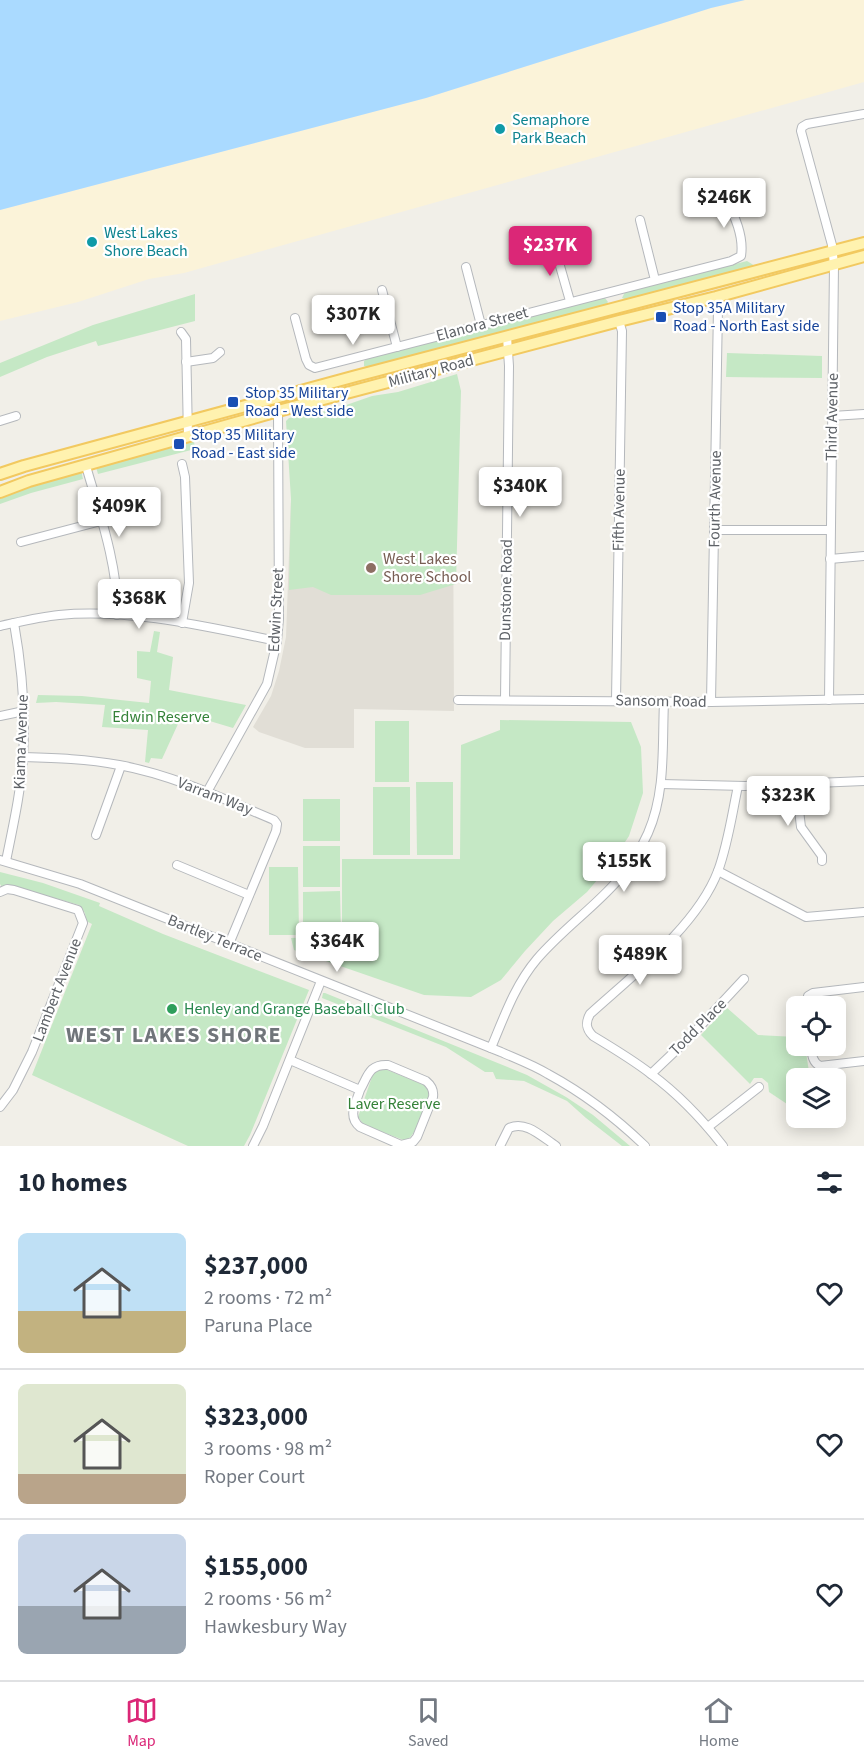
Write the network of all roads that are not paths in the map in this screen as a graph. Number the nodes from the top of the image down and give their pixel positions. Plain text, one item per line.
1 (864, 114) edge
2 (725, 199) dead end
3 (640, 220) dead end
4 (864, 243) edge
5 (554, 245) dead end
6 (833, 252) junction
7 (864, 256) edge
8 (834, 264) junction
9 (466, 267) dead end
10 (655, 280) junction
11 (382, 290) dead end
12 (614, 291) junction
13 (716, 297) junction
14 (570, 301) junction
15 (618, 308) junction
16 (295, 318) dead end
17 (619, 321) junction
18 (481, 325) junction
19 (181, 332) dead end
20 (507, 337) junction
21 (397, 346) junction
22 (508, 350) junction
23 (220, 352) dead end
24 (351, 359) junction
25 (186, 362) junction
26 (356, 376) junction
27 (278, 411) junction
28 (864, 414) edge
29 (16, 416) dead end
30 (832, 416) junction
31 (0, 421) edge
32 (187, 421) junction
33 (188, 437) junction
34 (182, 464) dead end
35 (86, 466) junction
36 (0, 474) edge
37 (0, 492) edge
38 (101, 520) junction
39 (830, 530) junction
40 (715, 531) junction
41 (21, 542) dead end
42 (864, 556) edge
43 (830, 559) junction
44 (117, 615) junction
45 (14, 623) junction
46 (182, 623) junction
47 (0, 626) edge
48 (277, 641) junction
49 (864, 699) edge
50 (458, 700) dead end
51 (505, 700) junction
52 (616, 700) junction
53 (829, 700) junction
54 (664, 702) junction
55 (711, 702) junction
56 (24, 711) junction
57 (0, 716) edge
58 (23, 757) junction
59 (121, 766) junction
60 (864, 782) edge
61 (661, 784) junction
62 (796, 785) junction
63 (738, 786) junction
64 (207, 792) junction
65 (96, 835) dead end
66 (3, 861) edge
67 (822, 861) dead end
68 (177, 866) dead end
69 (718, 871) junction
70 (0, 891) edge
71 (249, 895) junction
72 (864, 912) edge
73 (229, 944) junction
74 (744, 979) dead end
75 (321, 981) junction
76 (864, 987) edge
77 (809, 996) edge
78 (491, 1048) junction
79 (813, 1056) edge
80 (290, 1060) junction
81 (864, 1061) edge
82 (651, 1074) junction
83 (759, 1087) dead end
84 (360, 1090) junction
85 (0, 1107) edge
86 (708, 1127) junction
87 (253, 1146) edge
88 (500, 1146) edge
89 (556, 1146) edge
90 (645, 1146) edge
91 (723, 1146) edge

1 - 6 street, Third Avenue
2 - 10 street, Elanora Street
3 - 10 street
4 - 6 main road, Military Road
5 - 14 street
6 - 8 street, Third Avenue
6 - 15 main road, Military Road
7 - 8 main road, Military Road
8 - 13 main road, Military Road
8 - 30 street, Third Avenue
9 - 18 street
10 - 12 street, Elanora Street
11 - 21 street
12 - 14 street, Elanora Street
12 - 15 street
13 - 17 main road, Military Road
13 - 40 street, Fourth Avenue
14 - 18 street, Elanora Street
15 - 20 main road, Military Road
16 - 24 street, Elanora Street
17 - 22 main road, Military Road
17 - 52 street, Fifth Avenue
18 - 21 street, Elanora Street
19 - 25 street
20 - 22 street, Dunstone Road
20 - 26 main road, Military Road
21 - 24 street, Elanora Street
22 - 27 main road, Military Road
22 - 51 street, Dunstone Road
23 - 25 street
24 - 26 street
25 - 32 street
26 - 32 main road, Military Road
27 - 33 main road, Military Road
27 - 48 street, Edwin Street
28 - 30 street
29 - 31 street
30 - 39 street, Third Avenue
32 - 33 street
32 - 36 main road, Military Road
33 - 35 main road, Military Road
34 - 46 street
35 - 37 main road, Military Road
35 - 38 street
38 - 41 street
38 - 44 street
39 - 40 street
39 - 43 street, Third Avenue
40 - 55 street, Fourth Avenue
42 - 43 street
43 - 53 street, Third Avenue
44 - 45 street
44 - 46 street
45 - 47 street
45 - 56 street, Kiama Avenue
46 - 48 street
48 - 64 street, Edwin Street
49 - 53 street, Sansom Road
50 - 51 street, Sansom Road
51 - 52 street, Sansom Road
52 - 54 street, Sansom Road
53 - 55 street, Sansom Road
54 - 55 street, Sansom Road
54 - 61 street
56 - 57 street
56 - 58 street, Kiama Avenue
58 - 59 street, Varram Way
58 - 66 street, Kiama Avenue
59 - 64 street, Varram Way
59 - 65 street
60 - 62 street
61 - 63 street
61 - 78 street
62 - 63 street
62 - 67 street
63 - 69 street
64 - 71 street, Varram Way
66 - 73 street, Bartley Terrace
68 - 71 street
69 - 72 street
69 - 82 street
70 - 85 street, Lambert Avenue
71 - 73 street, Varram Way
73 - 75 street, Bartley Terrace
74 - 82 street, Todd Place
75 - 78 street, Bartley Terrace
75 - 80 street
76 - 77 street
78 - 90 street, Bartley Terrace
79 - 81 street
80 - 84 street
80 - 87 street
82 - 86 street
83 - 86 street
84 - 84 street
86 - 91 street
88 - 89 street

